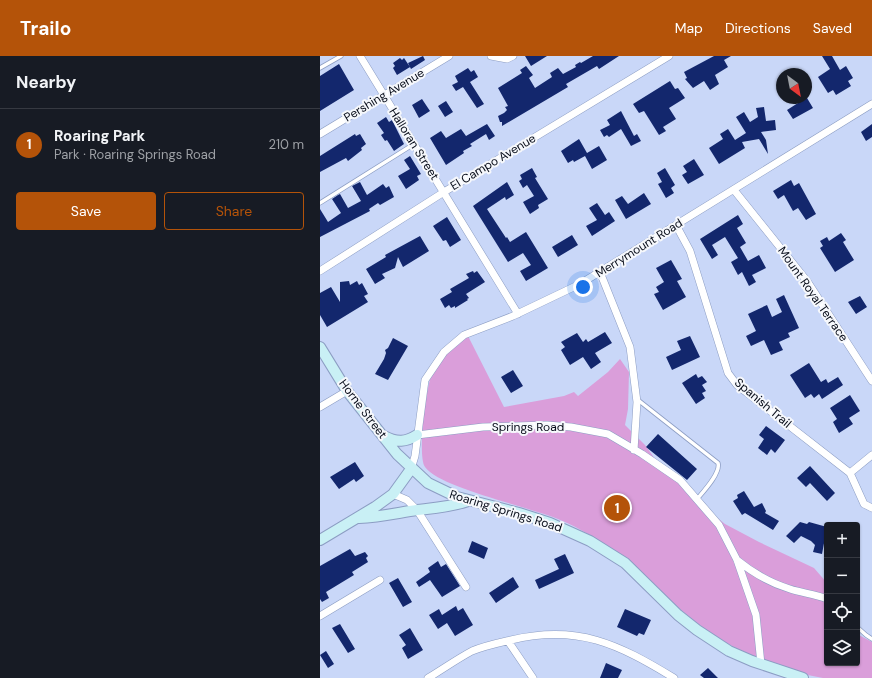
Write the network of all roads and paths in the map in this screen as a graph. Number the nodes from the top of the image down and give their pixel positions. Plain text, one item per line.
1 (341, 56) edge
2 (360, 56) edge
3 (448, 56) edge
4 (491, 56) edge
5 (513, 56) edge
6 (668, 56) edge
7 (320, 68) edge
8 (384, 95) junction
9 (872, 104) edge
10 (320, 134) edge
11 (414, 144) junction
12 (734, 190) junction
13 (444, 192) junction
14 (320, 203) edge
15 (676, 225) junction
16 (320, 272) edge
17 (600, 272) junction
18 (518, 314) junction
19 (320, 347) edge
20 (872, 382) edge
21 (347, 391) junction
22 (637, 399) junction
23 (320, 407) edge
24 (383, 435) junction
25 (417, 435) junction
26 (634, 450) junction
27 (872, 455) edge
28 (411, 468) junction
29 (850, 473) junction
30 (393, 494) junction
31 (697, 499) junction
32 (468, 501) junction
33 (872, 508) edge
34 (417, 510) junction
35 (357, 518) junction
36 (320, 540) edge
37 (737, 560) junction
38 (380, 580) dead end
39 (466, 587) dead end
40 (824, 598) edge
41 (320, 616) edge
42 (860, 630) edge
43 (872, 639) edge
44 (508, 641) junction
45 (761, 664) junction
46 (428, 678) edge
47 (533, 678) edge
48 (674, 678) edge
49 (803, 678) edge

1 - 7 lane
2 - 8 street, Halloran Street
3 - 8 street, Pershing Avenue
4 - 5 street
6 - 13 street, El Campo Avenue
8 - 10 street, Pershing Avenue
8 - 11 street, Halloran Street
9 - 12 street, Merrymount Road
11 - 13 street, Halloran Street
11 - 14 lane
12 - 15 street, Merrymount Road
12 - 20 street, Mount Royal Terrace
13 - 16 street, El Campo Avenue
13 - 18 street, Halloran Street
15 - 17 street, Merrymount Road
15 - 29 street, Spanish Trail
17 - 18 street, Merrymount Road
17 - 22 street
18 - 25 street, Merrymount Road
19 - 21 street, Horne Street
21 - 23 street
21 - 24 street, Horne Street
22 - 26 street
22 - 31 lane
24 - 25 street
24 - 28 street, Horne Street
25 - 26 street, Springs Road
25 - 28 street, Merrymount Road
26 - 31 street, Springs Road
27 - 29 street
28 - 30 street
28 - 32 street, Roaring Springs Road
29 - 33 street, Spanish Trail
30 - 34 street
30 - 35 street
31 - 37 street, Springs Road
32 - 34 street
32 - 45 street, Roaring Springs Road
34 - 35 street
34 - 39 street
35 - 36 street
37 - 40 street, Springs Road
37 - 45 street, Springs Road
38 - 41 street
42 - 43 lane
44 - 46 street
44 - 47 street
44 - 48 street
45 - 49 street, Roaring Springs Road

